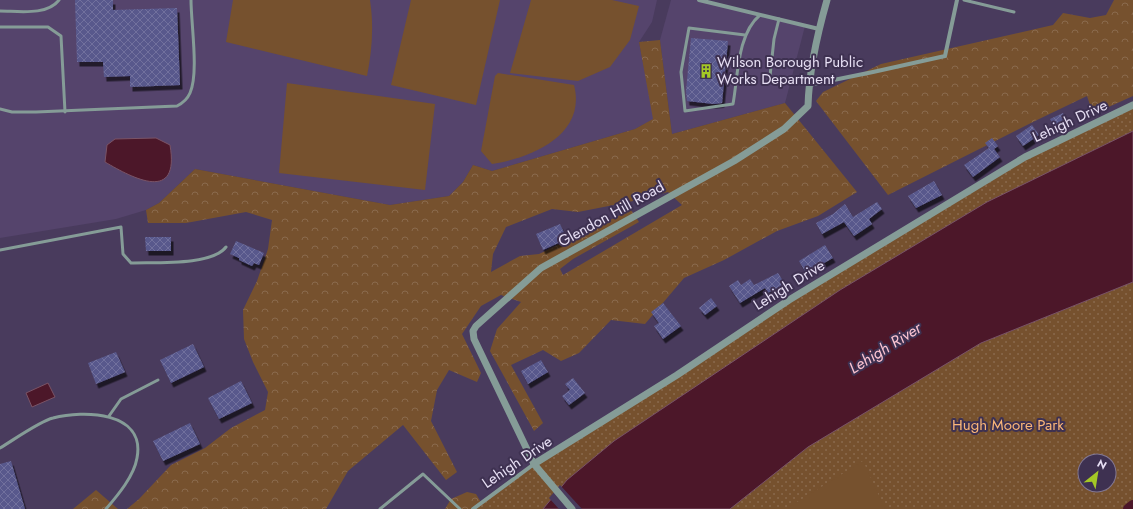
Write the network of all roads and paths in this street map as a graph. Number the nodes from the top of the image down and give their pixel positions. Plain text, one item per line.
1 (59, 0) edge
2 (191, 0) edge
3 (699, 0) edge
4 (827, 0) edge
5 (957, 0) edge
6 (964, 0) edge
7 (0, 11) edge
8 (1014, 12) dead end
9 (760, 14) junction
10 (779, 19) junction
11 (0, 27) edge
12 (818, 29) junction
13 (745, 35) junction
14 (770, 76) dead end
15 (808, 85) junction
16 (1133, 105) edge
17 (0, 109) edge
18 (65, 112) junction
19 (226, 247) dead end
20 (0, 250) edge
21 (158, 380) dead end
22 (109, 416) junction
23 (0, 448) edge
24 (534, 464) junction
25 (106, 509) edge
26 (380, 509) edge
27 (460, 509) edge
28 (473, 509) edge
29 (572, 509) edge

1 - 7 lane
2 - 18 lane
3 - 9 street
4 - 12 street, Glendon Hill Road
5 - 15 street
6 - 8 lane
9 - 10 street
9 - 13 lane
10 - 12 street
10 - 14 lane
11 - 18 lane
12 - 15 street, Glendon Hill Road
13 - 13 lane
15 - 24 street, Glendon Hill Road
16 - 24 street, Lehigh Drive
17 - 18 lane
19 - 20 lane
21 - 22 lane
22 - 23 lane
22 - 25 lane
24 - 28 street, Lehigh Drive
24 - 29 street, Glendon Hill Road
26 - 27 lane

